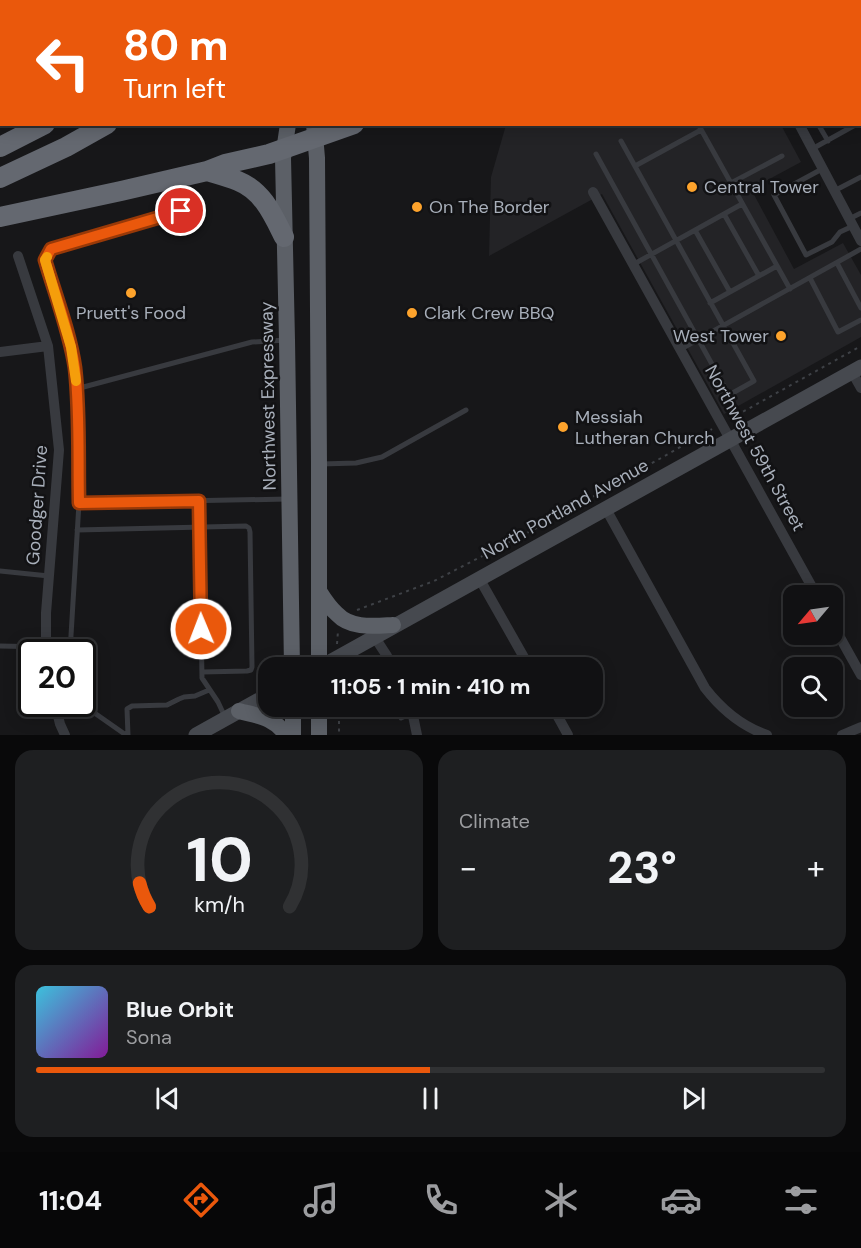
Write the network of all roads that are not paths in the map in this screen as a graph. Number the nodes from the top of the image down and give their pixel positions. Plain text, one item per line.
1 (41, 126) edge
2 (103, 126) edge
3 (288, 126) edge
4 (343, 126) edge
5 (800, 126) edge
6 (819, 126) edge
7 (854, 126) edge
8 (699, 127) edge
9 (315, 131) edge
10 (621, 141) dead end
11 (828, 141) junction
12 (0, 147) edge
13 (284, 148) junction
14 (812, 149) junction
15 (596, 154) dead end
16 (782, 156) dead end
17 (635, 166) junction
18 (822, 169) junction
19 (207, 171) junction
20 (861, 177) edge
21 (0, 178) edge
22 (731, 183) junction
23 (834, 191) junction
24 (593, 192) dead end
25 (742, 204) junction
26 (861, 213) edge
27 (191, 214) dead end
28 (724, 214) junction
29 (0, 217) edge
30 (695, 230) junction
31 (856, 230) edge
32 (284, 237) junction
33 (676, 241) junction
34 (861, 249) edge
35 (651, 254) junction
36 (18, 256) dead end
37 (837, 263) junction
38 (633, 264) junction
39 (777, 266) junction
40 (759, 276) junction
41 (810, 278) junction
42 (790, 289) junction
43 (730, 292) junction
44 (710, 303) junction
45 (861, 308) edge
46 (861, 320) edge
47 (723, 326) junction
48 (698, 339) junction
49 (287, 340) junction
50 (48, 346) junction
51 (681, 349) junction
52 (0, 352) edge
53 (857, 369) edge
54 (861, 388) edge
55 (76, 389) junction
56 (466, 410) dead end
57 (731, 439) junction
58 (319, 464) junction
59 (289, 499) junction
60 (199, 501) junction
61 (79, 503) junction
62 (606, 509) junction
63 (199, 527) junction
64 (77, 530) junction
65 (0, 571) edge
66 (49, 576) junction
67 (479, 578) junction
68 (811, 585) edge
69 (319, 591) junction
70 (393, 626) junction
71 (374, 636) junction
72 (46, 639) edge
73 (71, 639) edge
74 (843, 643) edge
75 (0, 646) edge
76 (18, 648) edge
77 (292, 657) edge
78 (319, 657) edge
79 (338, 657) edge
80 (387, 657) edge
81 (524, 657) edge
82 (202, 672) junction
83 (861, 675) edge
84 (209, 690) junction
85 (258, 700) edge
86 (96, 714) edge
87 (232, 714) junction
88 (58, 717) edge
89 (293, 717) edge
90 (319, 717) edge
91 (413, 717) edge
92 (558, 717) edge
93 (861, 726) edge
94 (65, 735) edge
95 (127, 735) edge
96 (196, 735) edge
97 (286, 735) edge
98 (293, 735) edge
99 (319, 735) edge
100 (417, 735) edge
101 (568, 735) edge
102 (767, 735) edge
103 (842, 735) edge

1 - 12 highway
2 - 21 highway
3 - 13 highway, Northwest Expressway
4 - 9 highway
5 - 14 street
6 - 11 lane
7 - 11 lane
8 - 17 lane
8 - 22 lane
9 - 13 highway
9 - 58 highway
10 - 17 lane
11 - 14 lane
13 - 19 highway
13 - 32 highway, Northwest Expressway
14 - 18 street
15 - 35 lane
16 - 22 lane
17 - 33 lane
18 - 23 street
18 - 31 lane
19 - 29 highway
19 - 32 highway
20 - 23 lane
22 - 25 lane
23 - 31 street
24 - 38 street, Northwest 59th Street
25 - 28 lane
25 - 39 lane
26 - 31 lane
27 - 55 lane
28 - 30 lane
28 - 40 lane
30 - 33 lane
30 - 43 lane
32 - 49 highway, Northwest Expressway
33 - 35 lane
33 - 44 lane
34 - 37 lane
35 - 38 lane
35 - 48 lane
36 - 50 street, Goodger Drive
37 - 41 lane
37 - 45 lane
38 - 51 street, Northwest 59th Street
39 - 40 lane
39 - 42 lane
40 - 43 lane
41 - 42 lane
41 - 46 lane
42 - 47 lane
43 - 44 lane
44 - 47 lane
47 - 48 lane
47 - 48 lane
48 - 51 lane
49 - 55 lane
49 - 59 highway, Northwest Expressway
50 - 52 street
50 - 66 street, Goodger Drive
51 - 57 street, Northwest 59th Street
53 - 54 street
53 - 57 main road, North Portland Avenue
55 - 61 lane
56 - 58 lane
57 - 62 main road, North Portland Avenue
57 - 68 street, Northwest 59th Street
58 - 69 highway
59 - 60 lane
59 - 77 highway, Northwest Expressway
60 - 61 lane
60 - 63 lane
61 - 64 lane
62 - 67 main road, North Portland Avenue
62 - 102 street
63 - 64 lane
63 - 82 lane
63 - 82 lane
64 - 73 lane
65 - 66 lane
66 - 72 street, Goodger Drive
67 - 70 main road, North Portland Avenue
67 - 81 street
69 - 70 highway
69 - 78 highway
70 - 71 main road, North Portland Avenue
71 - 79 main road, North Portland Avenue
71 - 80 street
74 - 83 street
75 - 76 lane
82 - 84 lane
84 - 87 lane
84 - 95 lane
85 - 87 main road
86 - 95 lane
87 - 96 main road
87 - 97 highway
88 - 94 street
89 - 98 highway
90 - 99 highway
91 - 100 street
92 - 101 street
93 - 103 street

